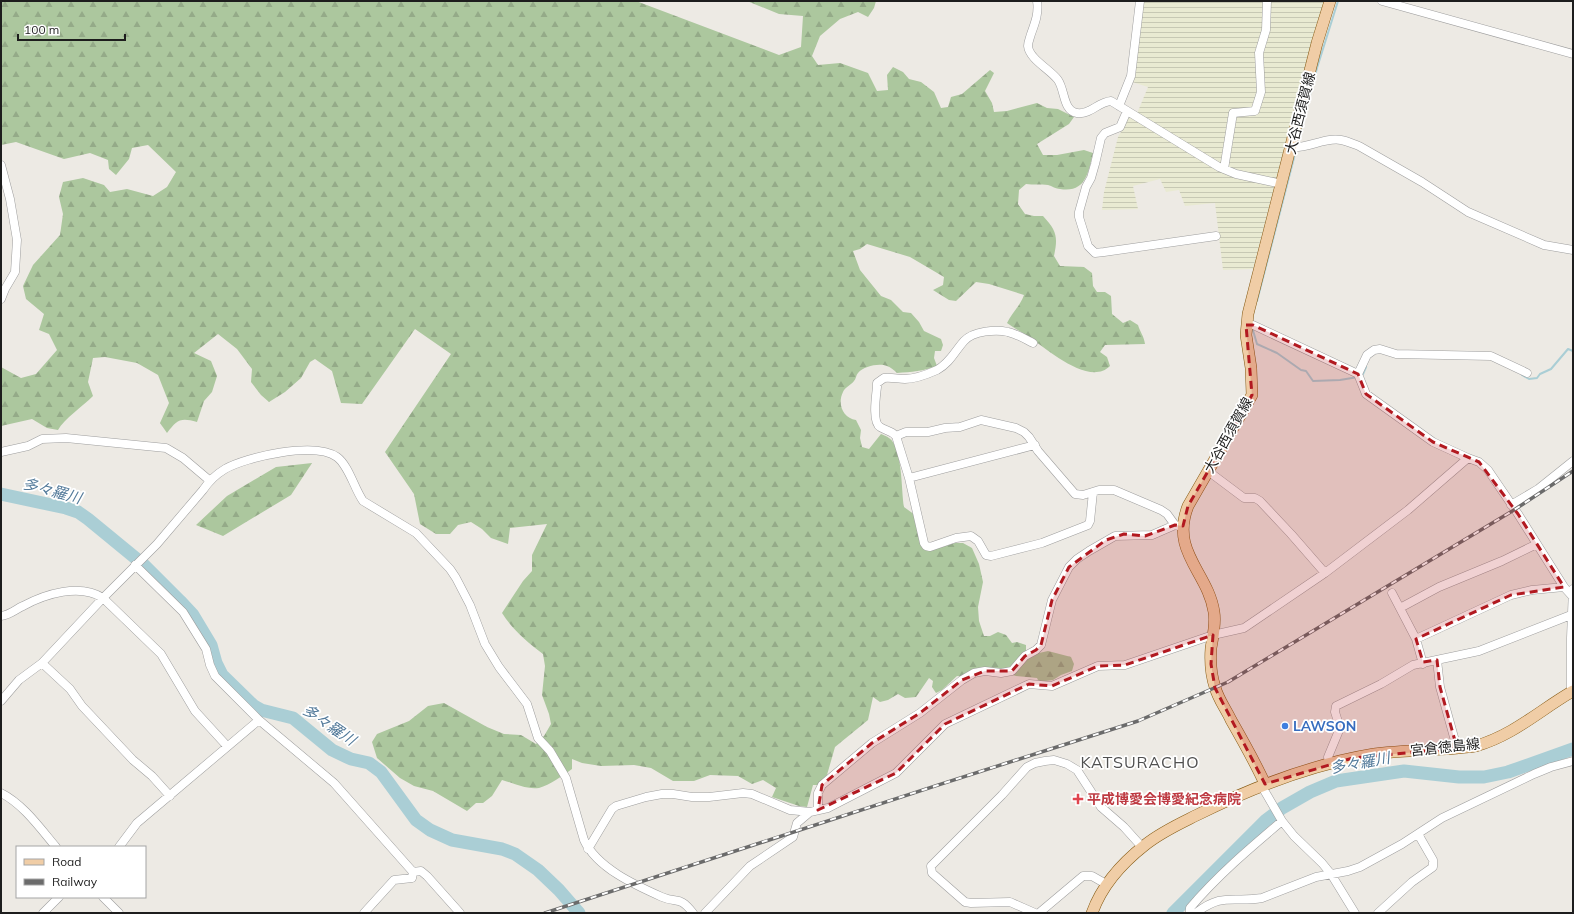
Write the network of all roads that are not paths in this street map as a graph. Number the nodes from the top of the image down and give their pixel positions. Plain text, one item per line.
1 (1037, 1) edge
2 (1140, 1) edge
3 (1267, 1) edge
4 (1330, 1) edge
5 (1382, 1) edge
6 (1573, 54) edge
7 (1119, 106) junction
8 (1127, 111) junction
9 (1291, 147) junction
10 (1, 166) edge
11 (1224, 169) junction
12 (1282, 184) junction
13 (1216, 236) dead end
14 (1573, 250) edge
15 (1, 299) edge
16 (1246, 326) junction
17 (1033, 343) dead end
18 (1527, 373) dead end
19 (1358, 374) junction
20 (896, 436) junction
21 (1035, 445) junction
22 (1, 452) edge
23 (1468, 458) junction
24 (1573, 461) edge
25 (1208, 471) junction
26 (909, 478) junction
27 (209, 480) junction
28 (1093, 492) junction
29 (1511, 505) junction
30 (1179, 526) junction
31 (1537, 544) junction
32 (138, 562) junction
33 (1325, 573) junction
34 (1564, 587) junction
35 (1392, 593) dead end
36 (1573, 594) edge
37 (103, 598) junction
38 (1400, 608) junction
39 (1571, 615) junction
40 (1, 616) edge
41 (1213, 635) junction
42 (1416, 639) junction
43 (1437, 660) junction
44 (42, 663) junction
45 (1424, 664) junction
46 (1572, 691) edge
47 (1, 701) edge
48 (259, 720) junction
49 (227, 746) junction
50 (1457, 748) junction
51 (1573, 761) edge
52 (1329, 764) junction
53 (1265, 784) junction
54 (1, 792) edge
55 (170, 796) junction
56 (790, 810) junction
57 (814, 811) junction
58 (1281, 819) junction
59 (797, 823) junction
60 (1418, 834) junction
61 (55, 846) edge
62 (120, 846) edge
63 (1142, 848) junction
64 (588, 849) junction
65 (413, 872) junction
66 (1331, 874) junction
67 (1106, 884) junction
68 (58, 898) edge
69 (104, 898) edge
70 (1198, 912) edge
71 (43, 913) edge
72 (119, 913) edge
73 (364, 913) edge
74 (460, 913) edge
75 (693, 913) edge
76 (706, 913) edge
77 (1035, 913) edge
78 (1039, 913) edge
79 (1092, 913) edge
80 (1190, 913) edge
81 (1355, 913) edge
82 (1378, 913) edge

1 - 7 street
2 - 7 street
3 - 11 street
4 - 9 main road, 大谷西須賀線
5 - 6 street
7 - 8 street
8 - 11 street
8 - 13 street
9 - 12 main road, 大谷西須賀線
9 - 14 street
10 - 15 street
11 - 12 street
12 - 16 main road, 大谷西須賀線
16 - 19 street
16 - 25 main road, 大谷西須賀線
17 - 20 street
18 - 19 street
19 - 23 street
20 - 21 street
20 - 26 street
21 - 26 street
21 - 28 street
22 - 27 street
23 - 29 street
23 - 33 street
24 - 29 street
25 - 30 main road, 大谷西須賀線
25 - 33 street
26 - 28 street
27 - 32 street
27 - 64 street
28 - 30 street
29 - 31 street
30 - 41 main road, 大谷西須賀線
30 - 57 street
31 - 34 street
31 - 38 street
32 - 37 street
32 - 48 street
33 - 41 street
34 - 36 street
34 - 42 street
35 - 38 street
36 - 39 street
37 - 40 street
37 - 44 street
37 - 49 street
38 - 42 street
39 - 43 street
39 - 46 street
41 - 53 main road, 大谷西須賀線
41 - 57 street
42 - 45 street
43 - 45 street
43 - 50 street
44 - 47 street
44 - 55 street
45 - 52 street
46 - 50 main road, 宮倉徳島線
48 - 49 street
48 - 65 street
49 - 55 street
50 - 52 main road, 宮倉徳島線
51 - 60 street
52 - 53 main road, 宮倉徳島線
53 - 58 street
53 - 63 main road, 宮倉徳島線
54 - 61 street
55 - 62 street
56 - 57 street
56 - 59 street
56 - 64 street
57 - 59 street
58 - 66 street
58 - 80 street
59 - 76 street
60 - 66 street
60 - 82 street
63 - 67 main road, 宮倉徳島線
63 - 77 street
64 - 75 street
65 - 73 street
65 - 74 street
66 - 70 street
66 - 81 street
67 - 78 street
67 - 79 main road, 宮倉徳島線
68 - 71 street
69 - 72 street

